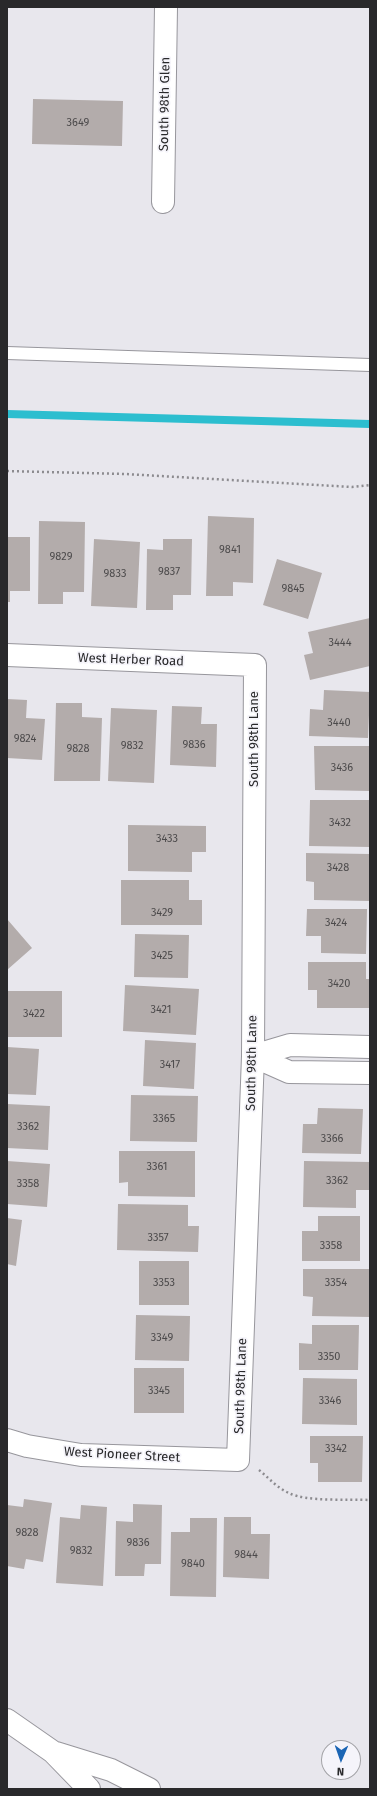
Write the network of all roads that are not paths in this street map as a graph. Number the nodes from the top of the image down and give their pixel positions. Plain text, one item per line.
1 (166, 7) edge
2 (163, 202) dead end
3 (7, 353) edge
4 (370, 365) edge
5 (7, 655) edge
6 (255, 665) joint
7 (370, 1047) edge
8 (253, 1056) junction
9 (370, 1073) edge
10 (7, 1440) edge
11 (238, 1460) joint
12 (7, 1720) edge
13 (53, 1752) junction
14 (89, 1789) edge
15 (149, 1789) edge

1 - 2 street, South 98th Glen
3 - 4 lane
5 - 6 street, West Herber Road
6 - 8 street, South 98th Lane
7 - 8 street
8 - 9 street
8 - 11 street, South 98th Lane
10 - 11 street, West Pioneer Street
12 - 13 street
13 - 14 street
13 - 15 street

